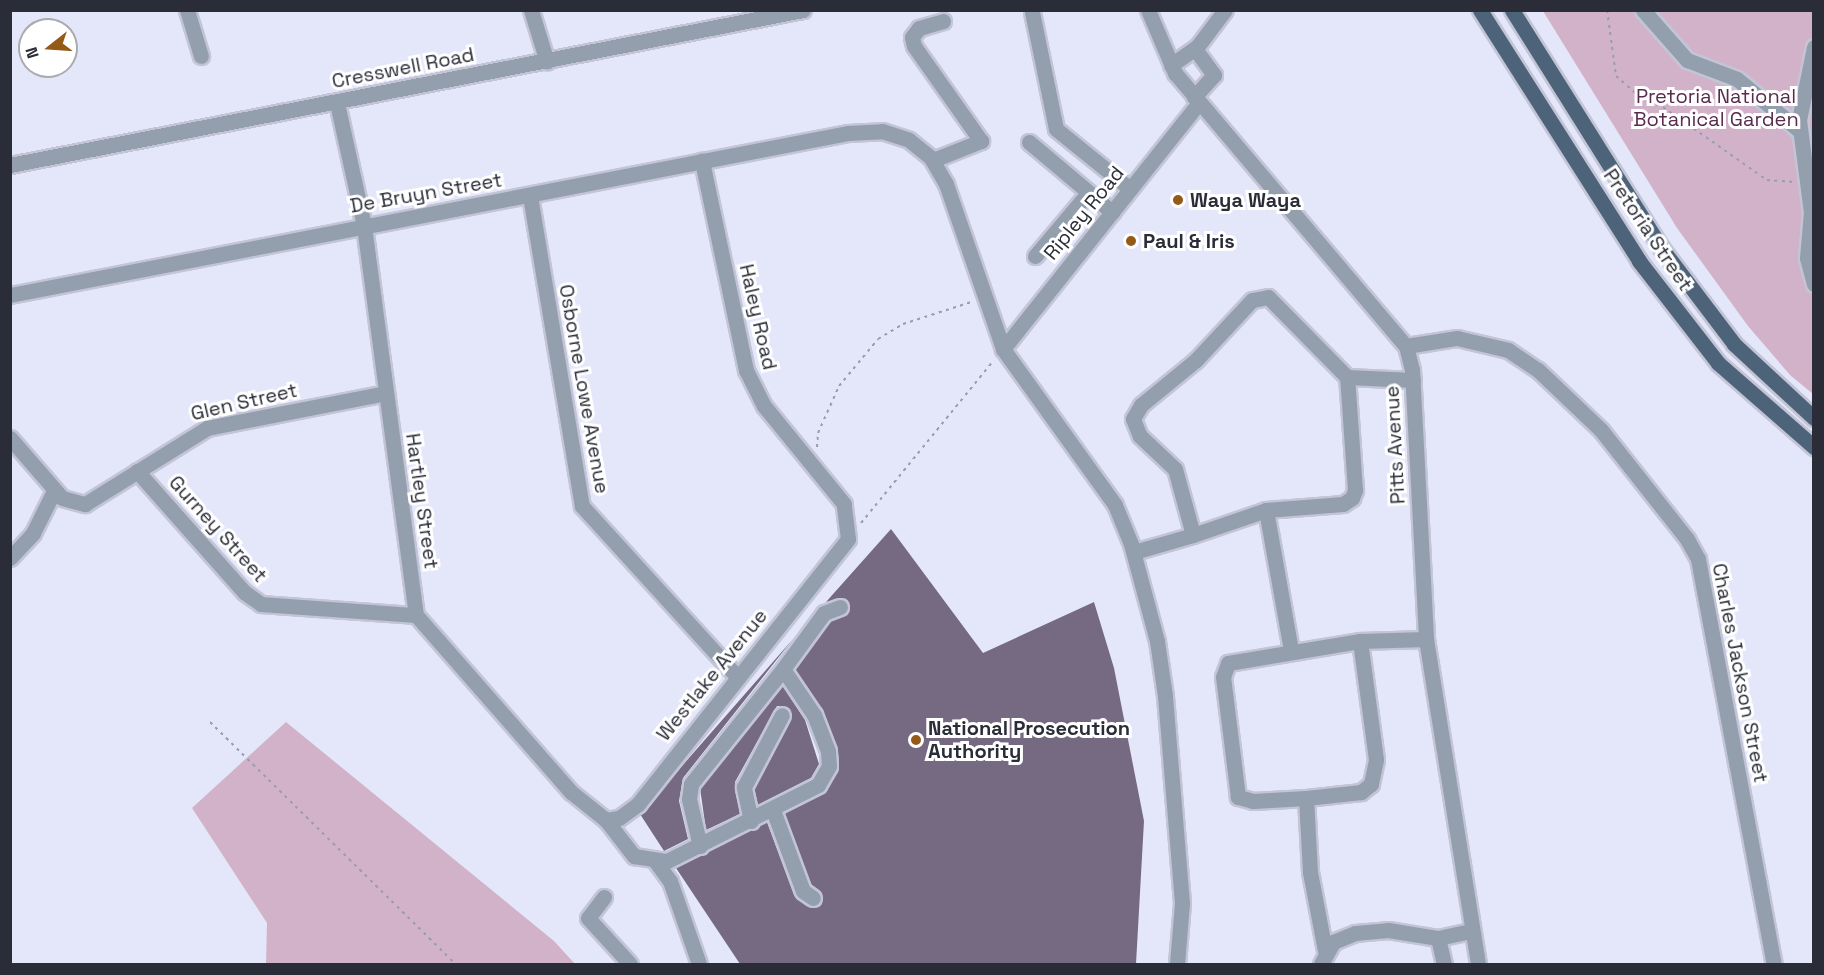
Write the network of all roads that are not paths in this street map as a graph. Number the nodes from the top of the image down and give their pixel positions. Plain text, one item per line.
1 (187, 10) edge
2 (531, 10) edge
3 (803, 10) edge
4 (1148, 10) edge
5 (1480, 10) edge
6 (1512, 10) edge
7 (1643, 10) edge
8 (1032, 12) edge
9 (1217, 14) edge
10 (943, 21) dead end
11 (1814, 47) edge
12 (1195, 49) junction
13 (201, 56) dead end
14 (547, 62) junction
15 (1171, 65) junction
16 (1196, 100) junction
17 (337, 103) junction
18 (1800, 131) junction
19 (1029, 142) dead end
20 (933, 160) junction
21 (702, 161) junction
22 (10, 165) edge
23 (1130, 189) junction
24 (1088, 193) junction
25 (530, 196) junction
26 (1112, 212) junction
27 (364, 226) junction
28 (1035, 256) dead end
29 (1814, 284) edge
30 (10, 295) edge
31 (1406, 346) junction
32 (1003, 349) junction
33 (1347, 377) junction
34 (1413, 380) junction
35 (386, 393) junction
36 (1814, 418) edge
37 (10, 438) edge
38 (1814, 447) edge
39 (137, 471) junction
40 (54, 491) junction
41 (1266, 510) junction
42 (1193, 535) junction
43 (1134, 552) junction
44 (835, 555) joint
45 (10, 558) edge
46 (840, 607) dead end
47 (416, 615) junction
48 (1426, 639) junction
49 (1360, 641) junction
50 (1291, 651) junction
51 (783, 669) junction
52 (736, 675) junction
53 (782, 715) dead end
54 (1306, 798) junction
55 (773, 810) junction
56 (613, 819) junction
57 (751, 821) junction
58 (700, 846) junction
59 (634, 856) junction
60 (656, 862) junction
61 (604, 897) dead end
62 (813, 898) dead end
63 (678, 906) junction
64 (1471, 931) junction
65 (1438, 938) junction
66 (1323, 958) edge
67 (630, 964) edge
68 (699, 964) edge
69 (1177, 964) edge
70 (1444, 964) edge
71 (1479, 964) edge
72 (1774, 964) edge

1 - 13 street
2 - 14 street
3 - 14 street, Cresswell Road
4 - 15 street, Pitts Avenue
5 - 38 main road, Pretoria Street
6 - 36 main road, Pretoria Street
7 - 18 street
8 - 23 street
9 - 12 street
10 - 20 street
11 - 18 street
12 - 15 street
12 - 16 street, Ripley Road
14 - 17 street, Cresswell Road
15 - 16 street, Pitts Avenue
16 - 23 street, Ripley Road
16 - 31 street, Pitts Avenue
17 - 22 street, Cresswell Road
17 - 27 street, Hartley Street
18 - 29 street
19 - 24 street
20 - 21 street, De Bruyn Street
20 - 32 street
21 - 25 street, De Bruyn Street
21 - 44 street, Haley Road
23 - 26 street, Ripley Road
24 - 26 street
24 - 28 street
25 - 27 street, De Bruyn Street
25 - 52 street, Osborne Lowe Avenue
26 - 32 street, Ripley Road
27 - 30 street, De Bruyn Street
27 - 35 street, Hartley Street
31 - 34 street, Pitts Avenue
31 - 72 street, Charles Jackson Street
32 - 43 street
33 - 34 street
33 - 41 street
33 - 42 street
34 - 48 street, Pitts Avenue
35 - 39 street, Glen Street
35 - 47 street, Hartley Street
37 - 40 street
39 - 40 street, Glen Street
39 - 47 street, Gurney Street
40 - 45 street
41 - 42 street
41 - 50 street
42 - 43 street
43 - 69 street
44 - 52 street, Westlake Avenue
46 - 51 street
47 - 56 street
48 - 49 street
48 - 64 street, Pitts Avenue
49 - 50 street
49 - 54 street
50 - 54 street
51 - 55 street
51 - 58 street
52 - 56 street, Westlake Avenue
53 - 57 street
54 - 66 street
55 - 57 street
55 - 62 street
56 - 59 street
57 - 58 street
58 - 60 street
59 - 60 street
59 - 63 street
60 - 63 street
61 - 67 street
63 - 68 street
64 - 65 street
64 - 71 street, Pitts Avenue
65 - 66 street
65 - 70 street

